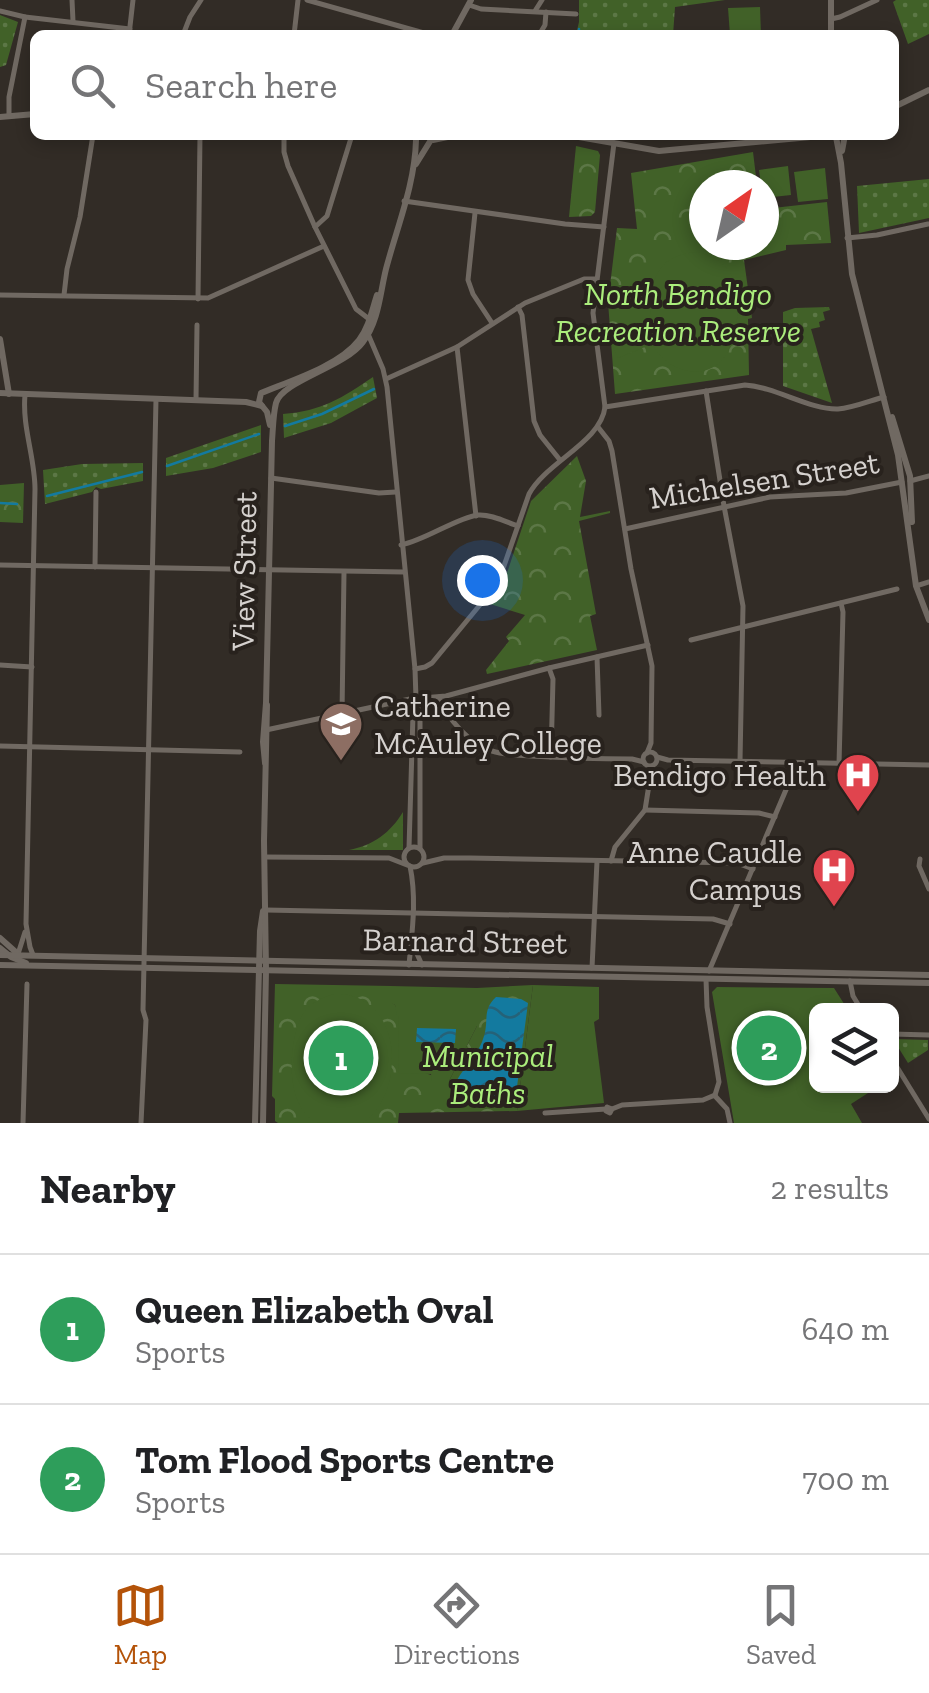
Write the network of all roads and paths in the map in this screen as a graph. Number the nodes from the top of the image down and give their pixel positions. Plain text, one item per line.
1 (72, 0) edge
2 (133, 0) edge
3 (202, 0) edge
4 (298, 0) edge
5 (307, 0) edge
6 (542, 0) edge
7 (831, 0) edge
8 (877, 0) edge
9 (470, 2) edge
10 (0, 12) edge
11 (535, 12) junction
12 (546, 12) junction
13 (576, 14) dead end
14 (25, 18) junction
15 (832, 19) junction
16 (72, 22) junction
17 (118, 30) edge
18 (130, 30) edge
19 (184, 30) edge
20 (295, 30) edge
21 (413, 30) edge
22 (455, 30) edge
23 (542, 30) edge
24 (832, 30) edge
25 (928, 94) edge
26 (899, 105) edge
27 (30, 114) edge
28 (5, 116) edge
29 (92, 140) edge
30 (200, 140) edge
31 (284, 140) edge
32 (350, 140) edge
33 (413, 140) edge
34 (430, 140) edge
35 (600, 140) edge
36 (607, 140) edge
37 (736, 140) edge
38 (794, 140) edge
39 (839, 140) edge
40 (614, 142) junction
41 (413, 169) junction
42 (404, 202) junction
43 (475, 212) junction
44 (928, 224) edge
45 (315, 227) junction
46 (604, 227) junction
47 (847, 238) junction
48 (324, 246) junction
49 (384, 276) junction
50 (596, 278) junction
51 (0, 295) edge
52 (64, 295) junction
53 (198, 298) junction
54 (518, 306) junction
55 (369, 319) junction
56 (492, 324) junction
57 (197, 325) dead end
58 (0, 339) edge
59 (363, 340) junction
60 (457, 347) junction
61 (376, 355) junction
62 (386, 379) junction
63 (269, 390) junction
64 (706, 391) junction
65 (4, 394) edge
66 (25, 396) junction
67 (259, 396) junction
68 (884, 397) junction
69 (156, 399) junction
70 (196, 400) junction
71 (218, 401) junction
72 (276, 402) junction
73 (263, 407) junction
74 (605, 407) junction
75 (598, 427) junction
76 (272, 441) junction
77 (560, 460) junction
78 (929, 476) edge
79 (271, 478) junction
80 (907, 481) junction
81 (96, 492) dead end
82 (396, 492) junction
83 (724, 506) junction
84 (476, 516) junction
85 (518, 526) junction
86 (625, 529) junction
87 (401, 544) junction
88 (0, 565) edge
89 (33, 566) junction
90 (96, 568) junction
91 (153, 568) junction
92 (269, 571) junction
93 (344, 572) junction
94 (404, 572) junction
95 (928, 583) edge
96 (916, 586) junction
97 (898, 589) dead end
98 (929, 592) edge
99 (841, 603) junction
100 (929, 620) edge
101 (743, 629) junction
102 (691, 640) dead end
103 (648, 645) junction
104 (597, 657) junction
105 (0, 665) edge
106 (32, 667) junction
107 (550, 668) junction
108 (415, 669) junction
109 (440, 697) junction
110 (416, 699) junction
111 (342, 714) junction
112 (598, 715) dead end
113 (265, 730) junction
114 (0, 746) edge
115 (30, 748) junction
116 (149, 750) junction
117 (240, 752) dead end
118 (551, 757) junction
119 (650, 760) junction
120 (740, 761) junction
121 (793, 762) junction
122 (839, 764) junction
123 (929, 765) edge
124 (644, 810) junction
125 (775, 817) junction
126 (407, 850) junction
127 (421, 850) junction
128 (265, 857) junction
129 (390, 858) junction
130 (444, 858) junction
131 (920, 859) dead end
132 (597, 861) junction
133 (612, 861) junction
134 (422, 864) junction
135 (409, 866) junction
136 (753, 869) junction
137 (414, 887) junction
138 (929, 888) edge
139 (265, 908) junction
140 (413, 913) junction
141 (595, 917) junction
142 (26, 924) junction
143 (730, 924) junction
144 (0, 938) edge
145 (412, 942) junction
146 (3, 952) edge
147 (594, 952) junction
148 (18, 954) junction
149 (33, 955) junction
150 (717, 955) junction
151 (145, 964) junction
152 (0, 965) edge
153 (409, 965) junction
154 (32, 966) junction
155 (263, 966) junction
156 (422, 966) junction
157 (468, 966) junction
158 (592, 969) junction
159 (604, 969) junction
160 (722, 971) junction
161 (800, 972) junction
162 (459, 974) junction
163 (521, 975) junction
164 (929, 975) edge
165 (704, 976) junction
166 (849, 977) junction
167 (646, 978) junction
168 (820, 980) junction
169 (929, 982) edge
170 (26, 984) dead end
171 (858, 1003) edge
172 (899, 1034) edge
173 (929, 1035) edge
174 (899, 1070) edge
175 (715, 1095) junction
176 (544, 1114) dead end
177 (929, 1119) edge
178 (142, 1122) edge
179 (23, 1123) edge
180 (255, 1123) edge
181 (263, 1123) edge
182 (730, 1123) edge

1 - 16 street
2 - 18 street
3 - 19 street
4 - 20 street
5 - 21 street
6 - 11 street
7 - 15 main road
8 - 15 street
9 - 11 street
9 - 22 main road
10 - 14 street
11 - 12 street
12 - 13 street
12 - 23 street
14 - 16 street
14 - 28 street
15 - 24 main road
16 - 17 street
25 - 26 main road
27 - 28 main road
29 - 52 street
30 - 53 street
31 - 45 street
32 - 45 street
33 - 41 main road
34 - 41 main road
35 - 40 main road
36 - 40 main road
37 - 40 main road
38 - 40 main road
39 - 47 main road
40 - 46 street
41 - 42 main road
42 - 43 street
42 - 49 main road
43 - 46 street
43 - 56 street
44 - 47 street
45 - 48 street
46 - 50 street
47 - 68 main road
48 - 53 street
48 - 55 street
49 - 55 main road
49 - 59 main road
50 - 54 street
50 - 74 street
51 - 52 street
52 - 53 street
54 - 56 street
54 - 77 street
55 - 59 main road
56 - 60 street
57 - 70 street
58 - 65 main road
59 - 61 street
59 - 61 street
59 - 63 main road
59 - 72 main road
60 - 62 street
60 - 84 street
61 - 62 street
62 - 82 street
63 - 67 main road
63 - 72 main road
64 - 68 street
64 - 74 street
64 - 83 street
65 - 66 main road
66 - 69 main road
66 - 89 street
67 - 71 main road
67 - 73 main road
68 - 80 main road
69 - 70 main road
69 - 91 street
70 - 71 main road
71 - 73 main road
72 - 73 main road
72 - 76 main road, View Street
73 - 76 main road, View Street
74 - 75 street
75 - 77 street
75 - 86 street
76 - 79 main road, View Street
77 - 85 street
78 - 80 street, Michelsen Street
79 - 82 street
79 - 92 main road, View Street
80 - 83 street, Michelsen Street
80 - 96 main road
81 - 90 street
82 - 87 street
83 - 86 street, Michelsen Street
83 - 101 street
84 - 85 street
84 - 87 street
85 - 108 street
86 - 103 street
87 - 94 street
88 - 89 street
89 - 90 street
89 - 106 street
90 - 91 street
91 - 92 street
91 - 116 street
92 - 93 street
92 - 113 main road, View Street
93 - 94 street
93 - 111 street
94 - 108 street
95 - 96 street
95 - 98 street
96 - 100 main road
97 - 99 street
99 - 101 street
99 - 122 street
101 - 102 street
101 - 120 street
103 - 104 street
103 - 119 street
104 - 107 street
104 - 112 street
105 - 106 street
106 - 115 street
107 - 109 street
107 - 118 street
108 - 110 street
109 - 110 street
109 - 118 street
110 - 111 street
110 - 126 street
110 - 127 street
111 - 113 street
113 - 128 main road, View Street
114 - 115 street
115 - 116 street
115 - 142 street
116 - 117 street
116 - 151 street
118 - 119 street
119 - 120 street
119 - 124 street
120 - 121 street
121 - 122 street
121 - 125 street
122 - 123 street
124 - 125 street
124 - 133 street
125 - 136 street
126 - 127 street
126 - 129 street
126 - 135 street
127 - 130 street
127 - 134 street
128 - 129 street
128 - 139 main road, View Street
129 - 135 street
130 - 132 street
130 - 134 street
131 - 138 street
132 - 133 street
132 - 141 street
133 - 136 street
134 - 135 street
134 - 137 street
135 - 137 street
136 - 143 street
137 - 140 street
139 - 140 street
139 - 155 main road, View Street
140 - 141 street
140 - 145 street
141 - 143 street
141 - 147 street
142 - 148 street
142 - 149 street
143 - 150 street
144 - 148 main road
145 - 153 street
145 - 156 street
146 - 148 main road, Barnard Street
146 - 154 main road
147 - 158 street
147 - 159 street
148 - 149 main road, Barnard Street
149 - 151 main road, Barnard Street
150 - 160 street
150 - 165 street
151 - 154 main road, Barnard Street
151 - 155 main road, Barnard Street
151 - 178 street
152 - 154 main road, Barnard Street
153 - 155 main road, Barnard Street
153 - 156 main road, Barnard Street
153 - 162 main road
155 - 162 main road, Barnard Street
155 - 180 main road, View Street
155 - 181 main road, View Street
156 - 157 main road, Barnard Street
157 - 158 main road, Barnard Street
157 - 163 main road
158 - 159 main road, Barnard Street
158 - 167 main road
159 - 165 main road, Barnard Street
160 - 161 main road, Barnard Street
160 - 165 main road, Barnard Street
161 - 166 main road, Barnard Street
161 - 168 main road
162 - 163 main road, Barnard Street
163 - 167 main road, Barnard Street
164 - 166 main road, Barnard Street
165 - 167 main road, Barnard Street
165 - 168 main road, Barnard Street
165 - 175 street
166 - 168 main road, Barnard Street
166 - 169 main road, Barnard Street
166 - 171 street
170 - 179 street
172 - 173 street
174 - 177 street
175 - 176 street
175 - 182 street

